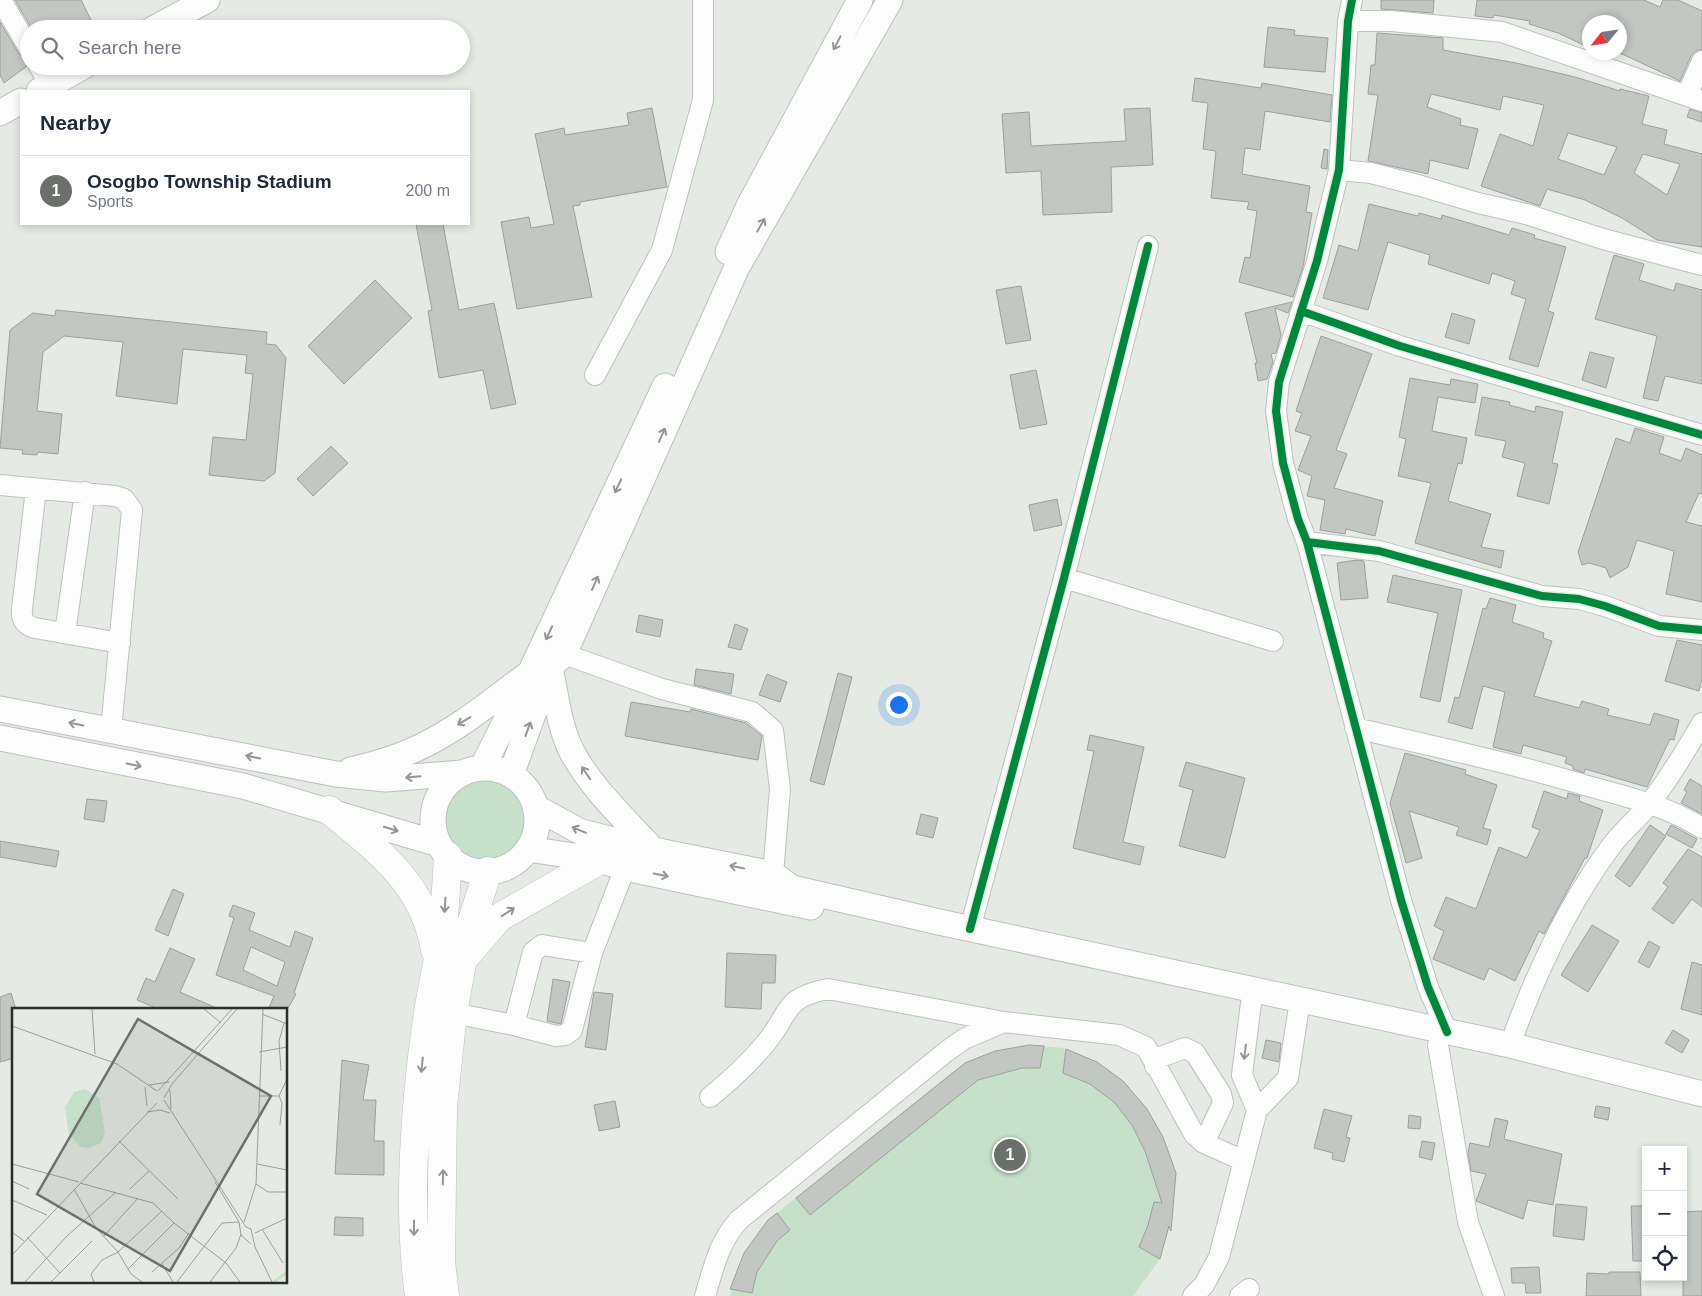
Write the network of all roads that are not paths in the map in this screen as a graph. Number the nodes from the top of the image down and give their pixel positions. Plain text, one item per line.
1 (1, 0) edge
2 (207, 0) edge
3 (703, 0) edge
4 (860, 0) edge
5 (890, 0) edge
6 (1352, 0) edge
7 (170, 20) edge
8 (1348, 21) junction
9 (20, 33) edge
10 (1702, 61) edge
11 (59, 75) edge
12 (43, 81) edge
13 (1695, 98) edge
14 (20, 102) edge
15 (0, 113) edge
16 (1339, 170) junction
17 (1148, 246) dead end
18 (1702, 265) edge
19 (1301, 312) junction
20 (595, 375) dead end
21 (1702, 435) edge
22 (0, 485) edge
23 (36, 489) junction
24 (85, 492) junction
25 (1307, 542) junction
26 (1064, 578) junction
27 (1702, 630) edge
28 (66, 633) junction
29 (1273, 641) dead end
30 (120, 643) junction
31 (548, 664) junction
32 (0, 709) edge
33 (1702, 723) edge
34 (1355, 728) junction
35 (111, 730) junction
36 (0, 738) edge
37 (472, 770) junction
38 (336, 774) junction
39 (511, 775) junction
40 (1650, 804) junction
41 (535, 807) junction
42 (328, 810) junction
43 (1702, 828) edge
44 (528, 849) junction
45 (444, 850) junction
46 (652, 850) junction
47 (612, 864) junction
48 (488, 871) junction
49 (773, 874) junction
50 (970, 929) junction
51 (592, 953) junction
52 (450, 962) junction
53 (1251, 1003) junction
54 (453, 1013) junction
55 (1298, 1013) junction
56 (1004, 1022) junction
57 (514, 1025) junction
58 (1442, 1039) junction
59 (1510, 1045) junction
60 (1155, 1066) junction
61 (1702, 1094) edge
62 (710, 1097) dead end
63 (1257, 1110) junction
64 (1702, 1110) edge
65 (1204, 1143) junction
66 (1244, 1161) junction
67 (419, 1296) edge
68 (444, 1296) edge
69 (705, 1296) edge
70 (1193, 1296) edge
71 (1494, 1296) edge

1 - 9 street
2 - 7 main road
3 - 20 street
4 -> 31 main road
31 -> 5 main road
6 - 8 street
8 - 13 street
8 - 16 street
10 - 13 street
11 - 12 main road
14 - 15 main road
16 - 18 street
16 - 19 street
17 - 26 street
19 - 21 street
19 - 25 street
22 - 23 street
23 - 24 street
23 - 28 street
24 - 28 street
24 - 30 street
25 - 27 street
25 - 34 street
26 - 29 street
26 - 50 street
28 - 30 street
30 - 35 street
31 - 37 main road
31 -> 38 main road
39 -> 31 main road
46 -> 31 main road
31 - 49 street
35 -> 32 main road
33 - 40 street
34 - 40 street
34 - 58 street
38 -> 35 main road
36 -> 42 main road
37 -> 38 main road
37 - 39 main road
37 - 45 main road
39 - 41 main road
40 - 43 street
40 - 59 street
41 - 44 main road
46 -> 41 main road
42 -> 45 main road
42 - 52 highway
44 - 47 main road
44 - 48 main road
45 - 48 main road
45 -> 52 highway
49 -> 46 main road
47 - 51 street
52 -> 47 highway
47 -> 53 main road
48 - 52 highway
49 - 50 main road
50 - 58 main road
51 - 57 street
51 - 57 street
52 - 54 highway
52 -> 67 highway
53 - 55 main road
53 -> 63 street
54 - 57 street
68 -> 54 highway
55 - 58 main road
55 - 63 street
56 - 60 street
56 - 62 street
56 - 69 street
58 - 59 main road
58 - 64 main road
58 - 71 street
59 - 61 main road
60 - 65 street
60 - 65 street
63 - 66 street
65 - 66 street
66 - 70 street

